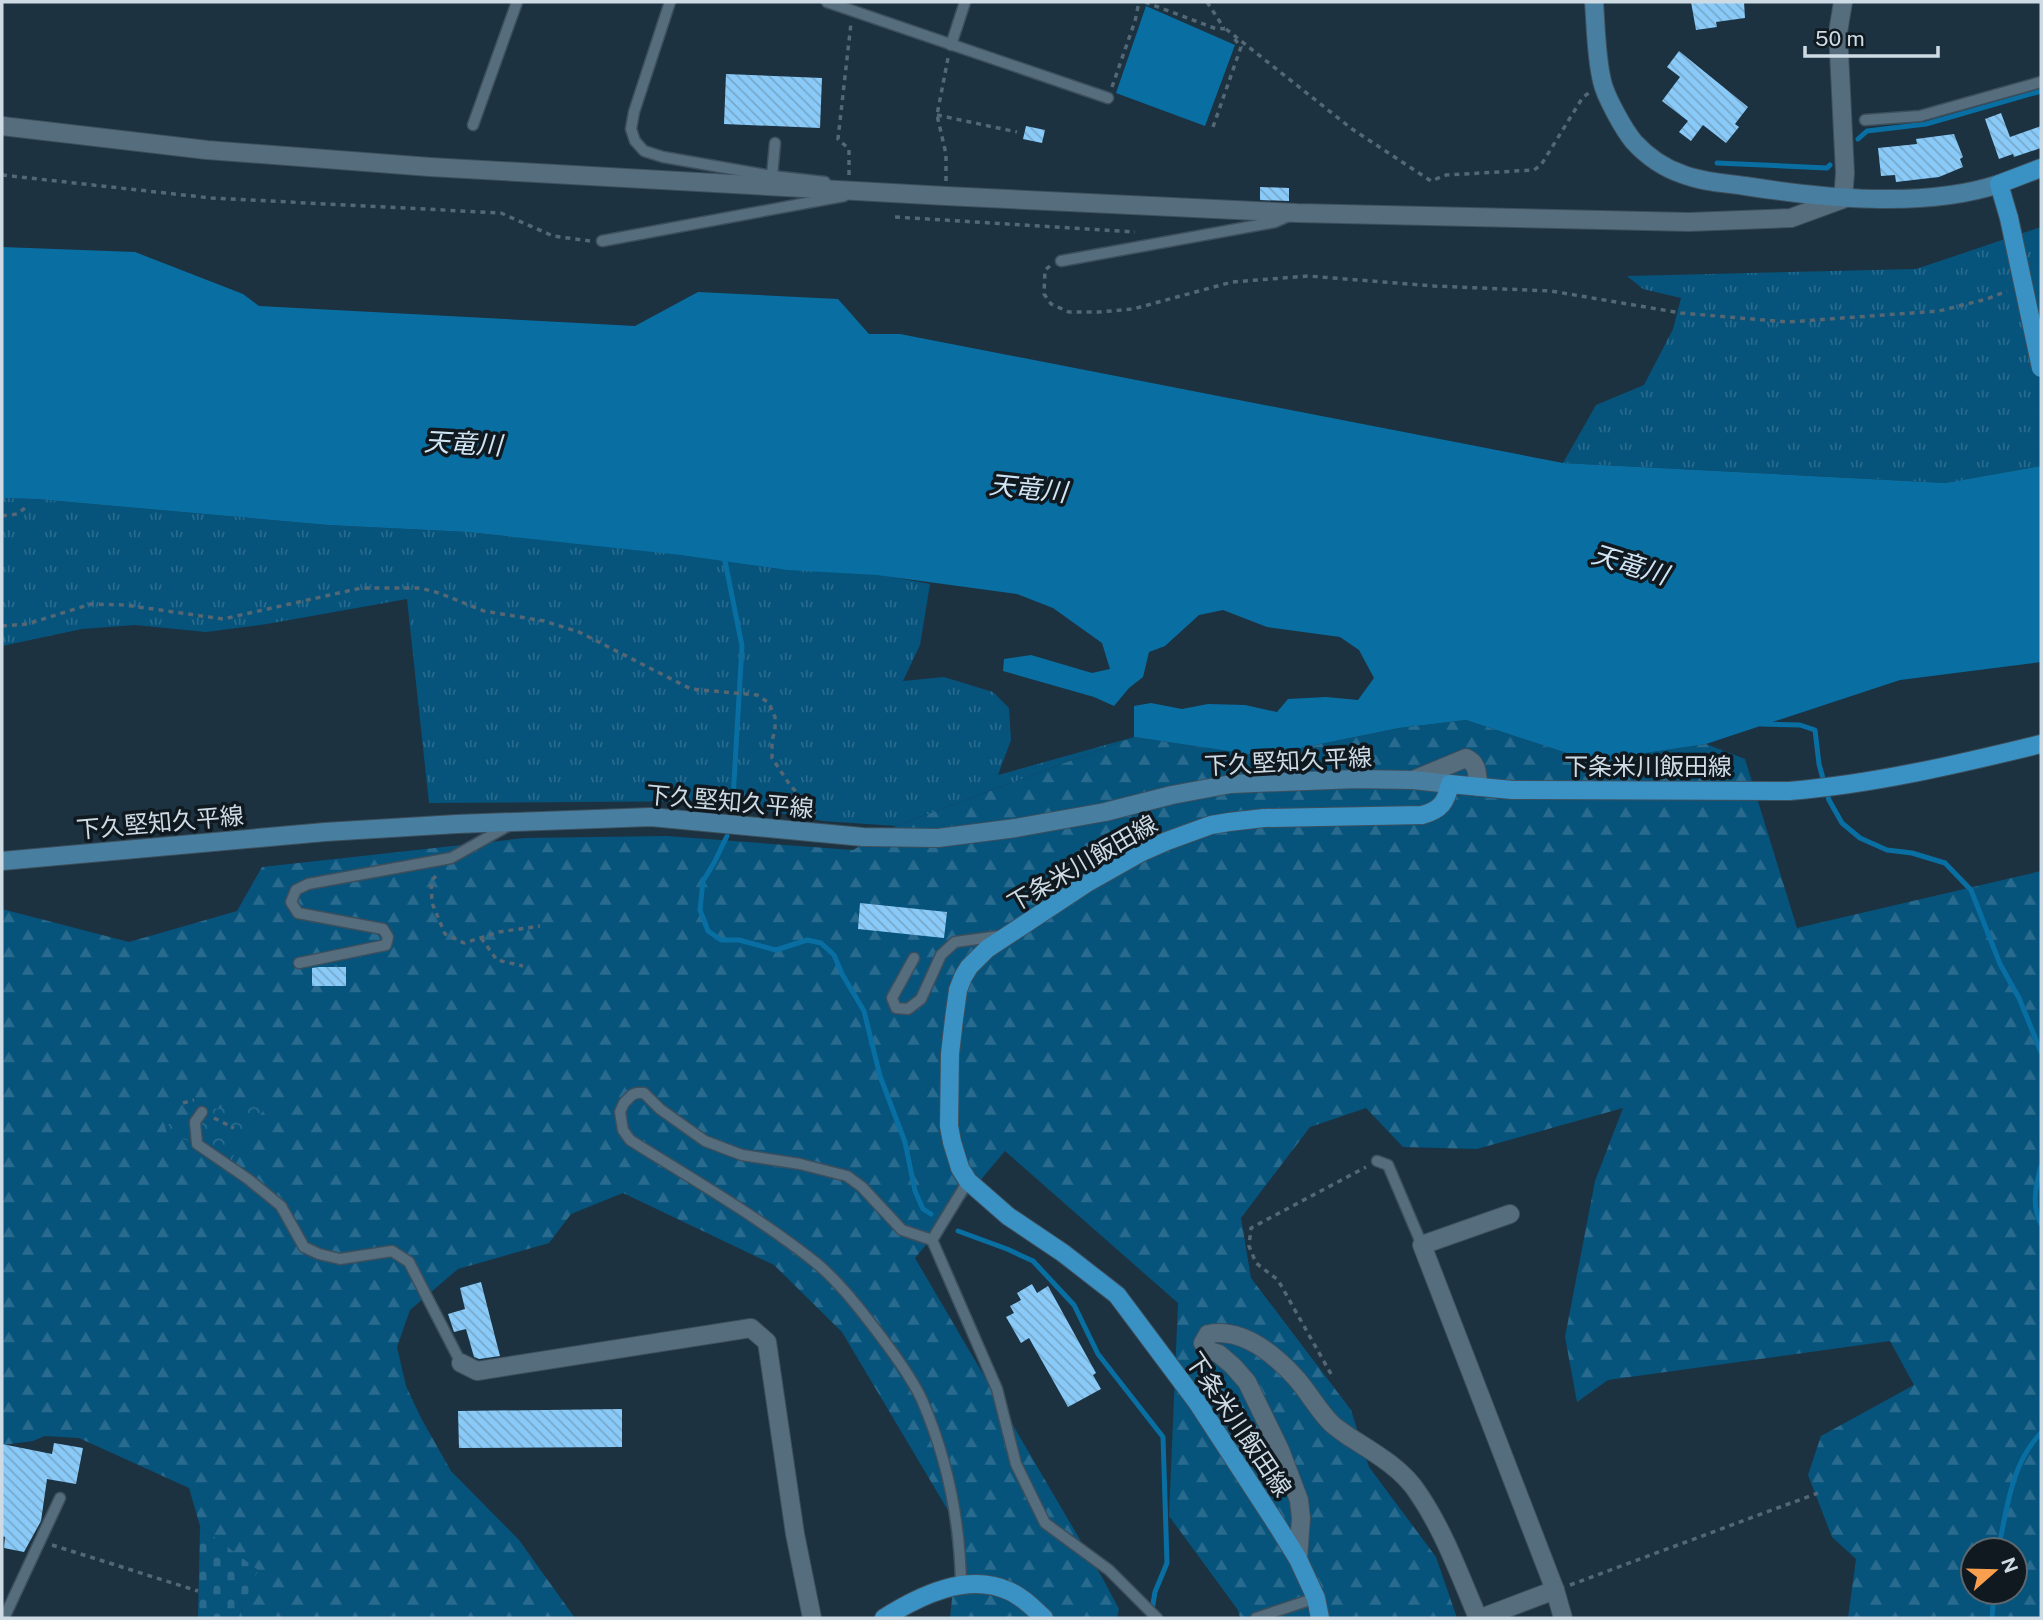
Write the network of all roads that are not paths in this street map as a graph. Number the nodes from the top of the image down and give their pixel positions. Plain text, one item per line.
1 (517, 2) edge
2 (670, 2) edge
3 (827, 2) edge
4 (965, 2) edge
5 (1594, 2) edge
6 (1843, 2) edge
7 (951, 45) junction
8 (2041, 82) edge
9 (1108, 98) road end
10 (1866, 120) dead end
11 (473, 125) dead end
12 (2, 126) edge
13 (775, 143) dead end
14 (2041, 168) edge
15 (772, 176) junction
16 (1998, 184) junction
17 (849, 191) junction
18 (1843, 199) junction
19 (1297, 213) junction
20 (602, 241) road end
21 (1061, 261) road end
22 (2041, 369) edge
23 (2041, 744) edge
24 (1413, 780) junction
25 (1450, 783) junction
26 (1478, 788) junction
27 (516, 821) junction
28 (2, 861) edge
29 (1006, 936) junction
30 (914, 958) dead end
31 (299, 963) dead end
32 (202, 1112) road end
33 (1377, 1161) road end
34 (968, 1181) junction
35 (1510, 1214) dead end
36 (932, 1240) junction
37 (1422, 1245) junction
38 (461, 1363) joint
39 (60, 1498) dead end
40 (1298, 1559) junction
41 (961, 1585) junction
42 (1555, 1590) junction
43 (1316, 1598) junction
44 (4, 1618) edge
45 (813, 1618) edge
46 (884, 1618) edge
47 (1044, 1618) edge
48 (1157, 1618) edge
49 (1256, 1618) edge
50 (1320, 1618) edge
51 (1479, 1618) edge
52 (1563, 1618) edge

1 - 11 lane
2 - 15 lane
3 - 7 lane
4 - 7 lane
5 - 18 main road
6 - 18 street
7 - 9 lane
8 - 10 lane
12 - 17 street
13 - 15 lane
14 - 16 main road
15 - 17 lane
16 - 18 main road
16 - 22 main road, bridge
17 - 19 street
17 - 20 lane
18 - 19 street
19 - 21 lane
23 - 26 main road, 下条米川飯田線
24 - 25 main road, 下久堅知久平線
24 - 26 street
24 - 27 main road, 下久堅知久平線
25 - 26 main road, 下条米川飯田線
25 - 29 main road, 下条米川飯田線
27 - 28 main road, 下久堅知久平線
27 - 31 lane
29 - 30 lane
29 - 34 main road, 下条米川飯田線
32 - 38 lane
33 - 37 lane
34 - 36 lane
34 - 40 main road, 下条米川飯田線
35 - 37 street
36 - 41 lane
36 - 48 lane
37 - 42 street
38 - 45 street
39 - 44 lane
40 - 43 main road, 下条米川飯田線
40 - 51 street
41 - 46 main road
41 - 47 main road
42 - 51 street
42 - 52 street
43 - 49 lane
43 - 50 main road, 下条米川飯田線

